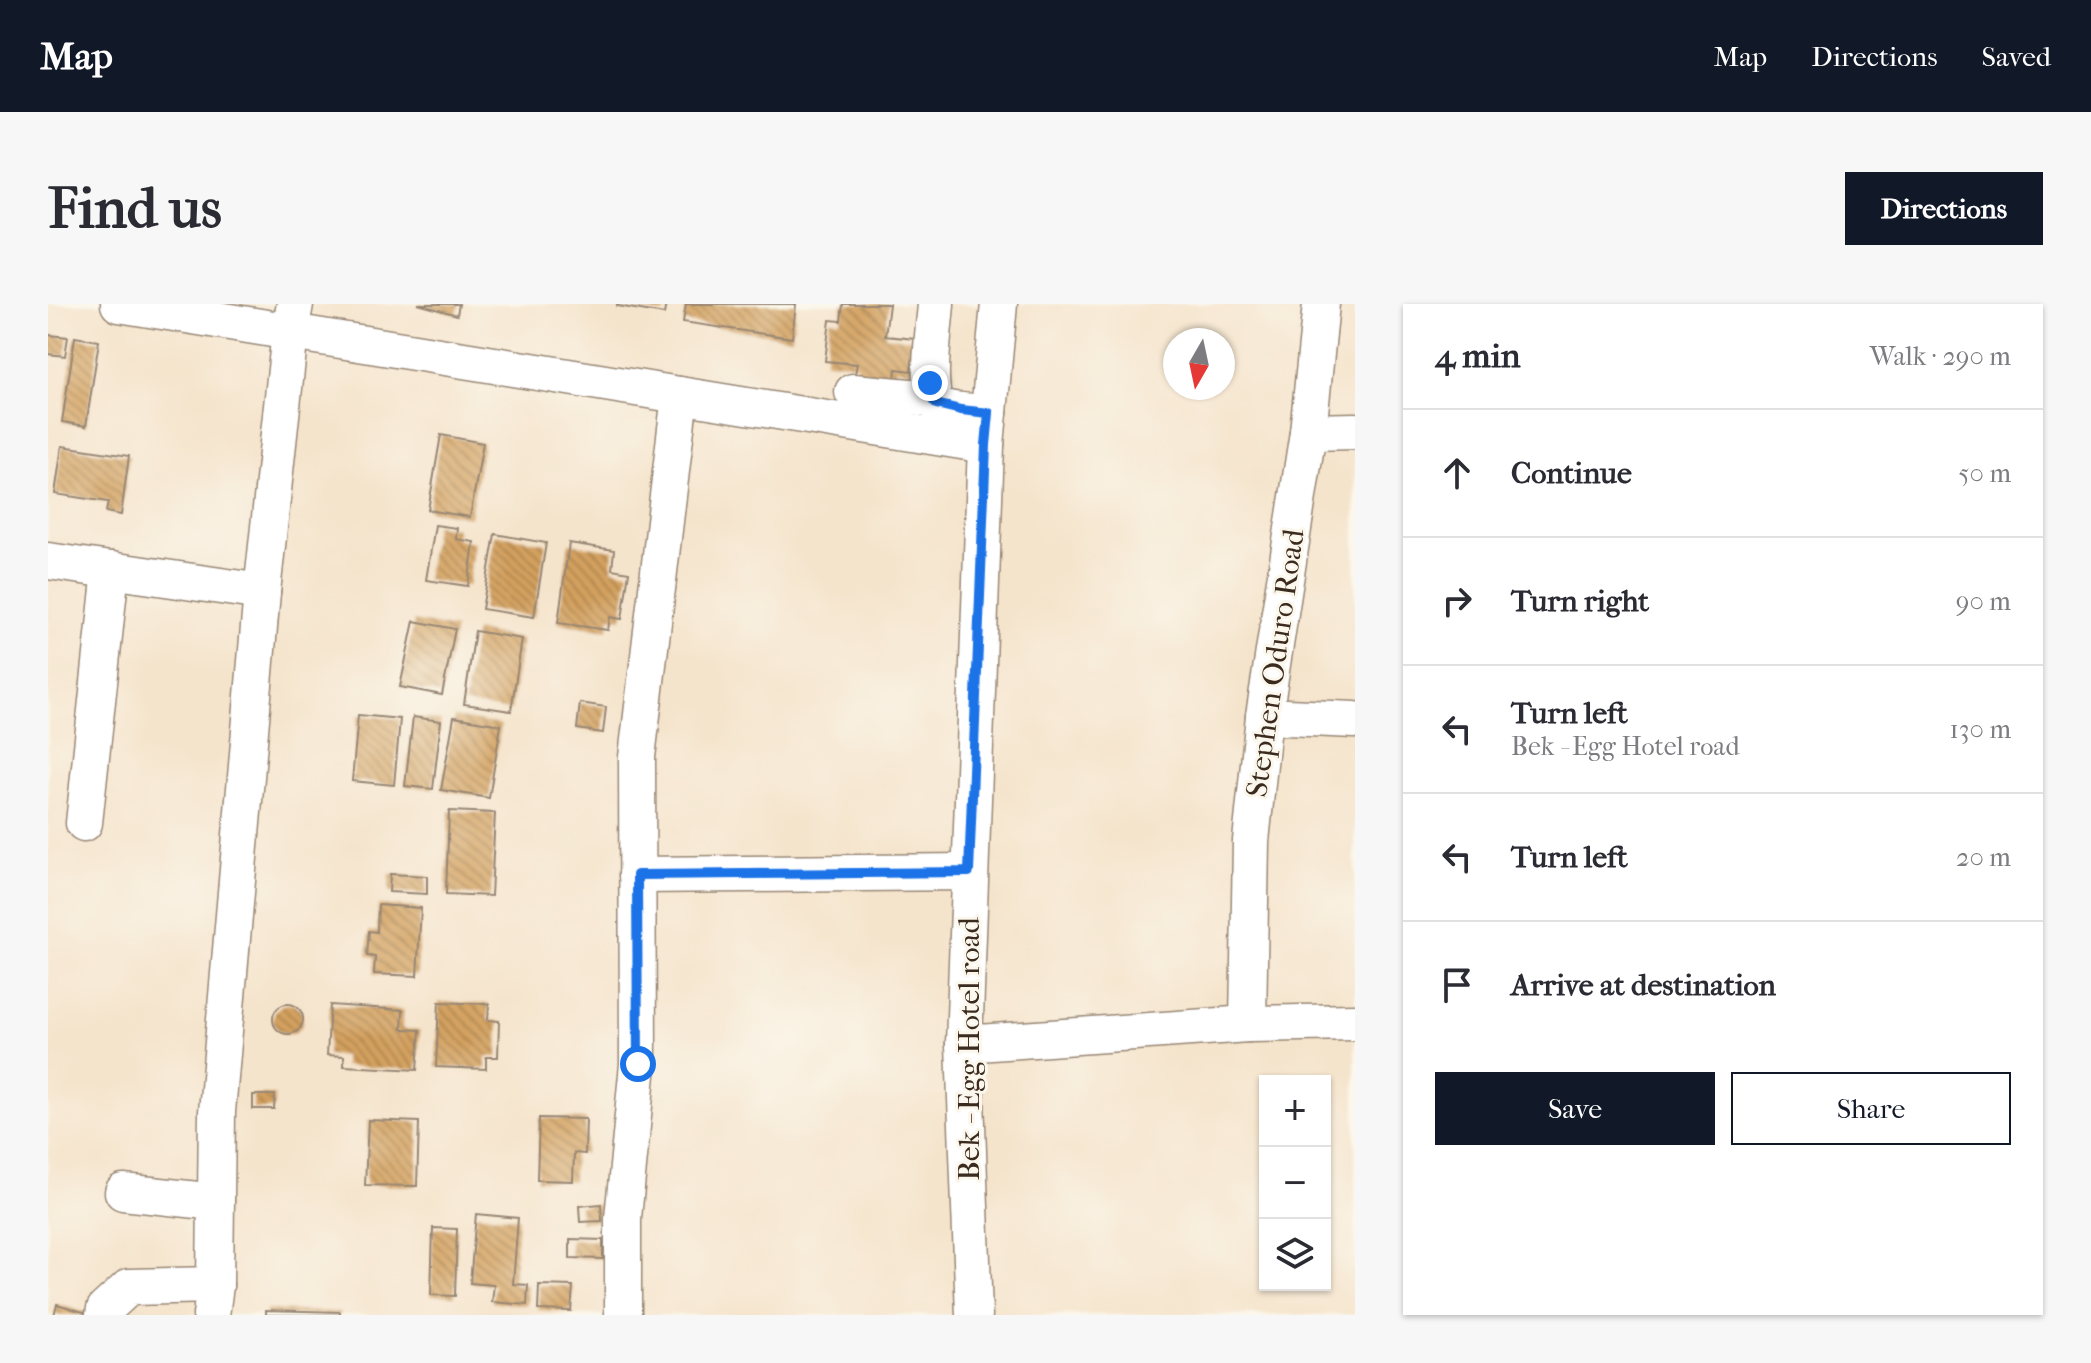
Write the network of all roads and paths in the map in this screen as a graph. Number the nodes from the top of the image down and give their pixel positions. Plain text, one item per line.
1 (119, 304) edge
2 (936, 304) edge
3 (999, 304) edge
4 (1321, 304) edge
5 (293, 318) edge
6 (853, 392) dead end
7 (680, 395) junction
8 (932, 399) junction
9 (987, 429) junction
10 (1355, 431) edge
11 (1308, 432) junction
12 (48, 561) edge
13 (111, 570) junction
14 (262, 592) junction
15 (1264, 716) junction
16 (1355, 720) edge
17 (84, 823) dead end
18 (969, 872) junction
19 (637, 875) junction
20 (1355, 1022) edge
21 (1248, 1024) junction
22 (964, 1044) junction
23 (123, 1192) dead end
24 (216, 1202) junction
25 (213, 1300) edge
26 (104, 1315) edge
27 (623, 1315) edge
28 (974, 1315) edge

1 - 5 street
2 - 8 street
3 - 9 street, Bek - Egg Hotel road
4 - 11 street, Stephen Oduro Road
5 - 7 street
5 - 14 street
6 - 8 street
7 - 9 street
7 - 19 street
8 - 9 street
9 - 18 street, Bek - Egg Hotel road
10 - 11 street
11 - 15 street, Stephen Oduro Road
12 - 13 street
13 - 14 street
13 - 17 street
14 - 24 street
15 - 16 street
15 - 21 street, Stephen Oduro Road
18 - 19 street
18 - 22 street, Bek - Egg Hotel road
19 - 27 street
20 - 21 street
21 - 22 street
22 - 28 street, Bek - Egg Hotel road
23 - 24 street
24 - 25 street
25 - 26 street

